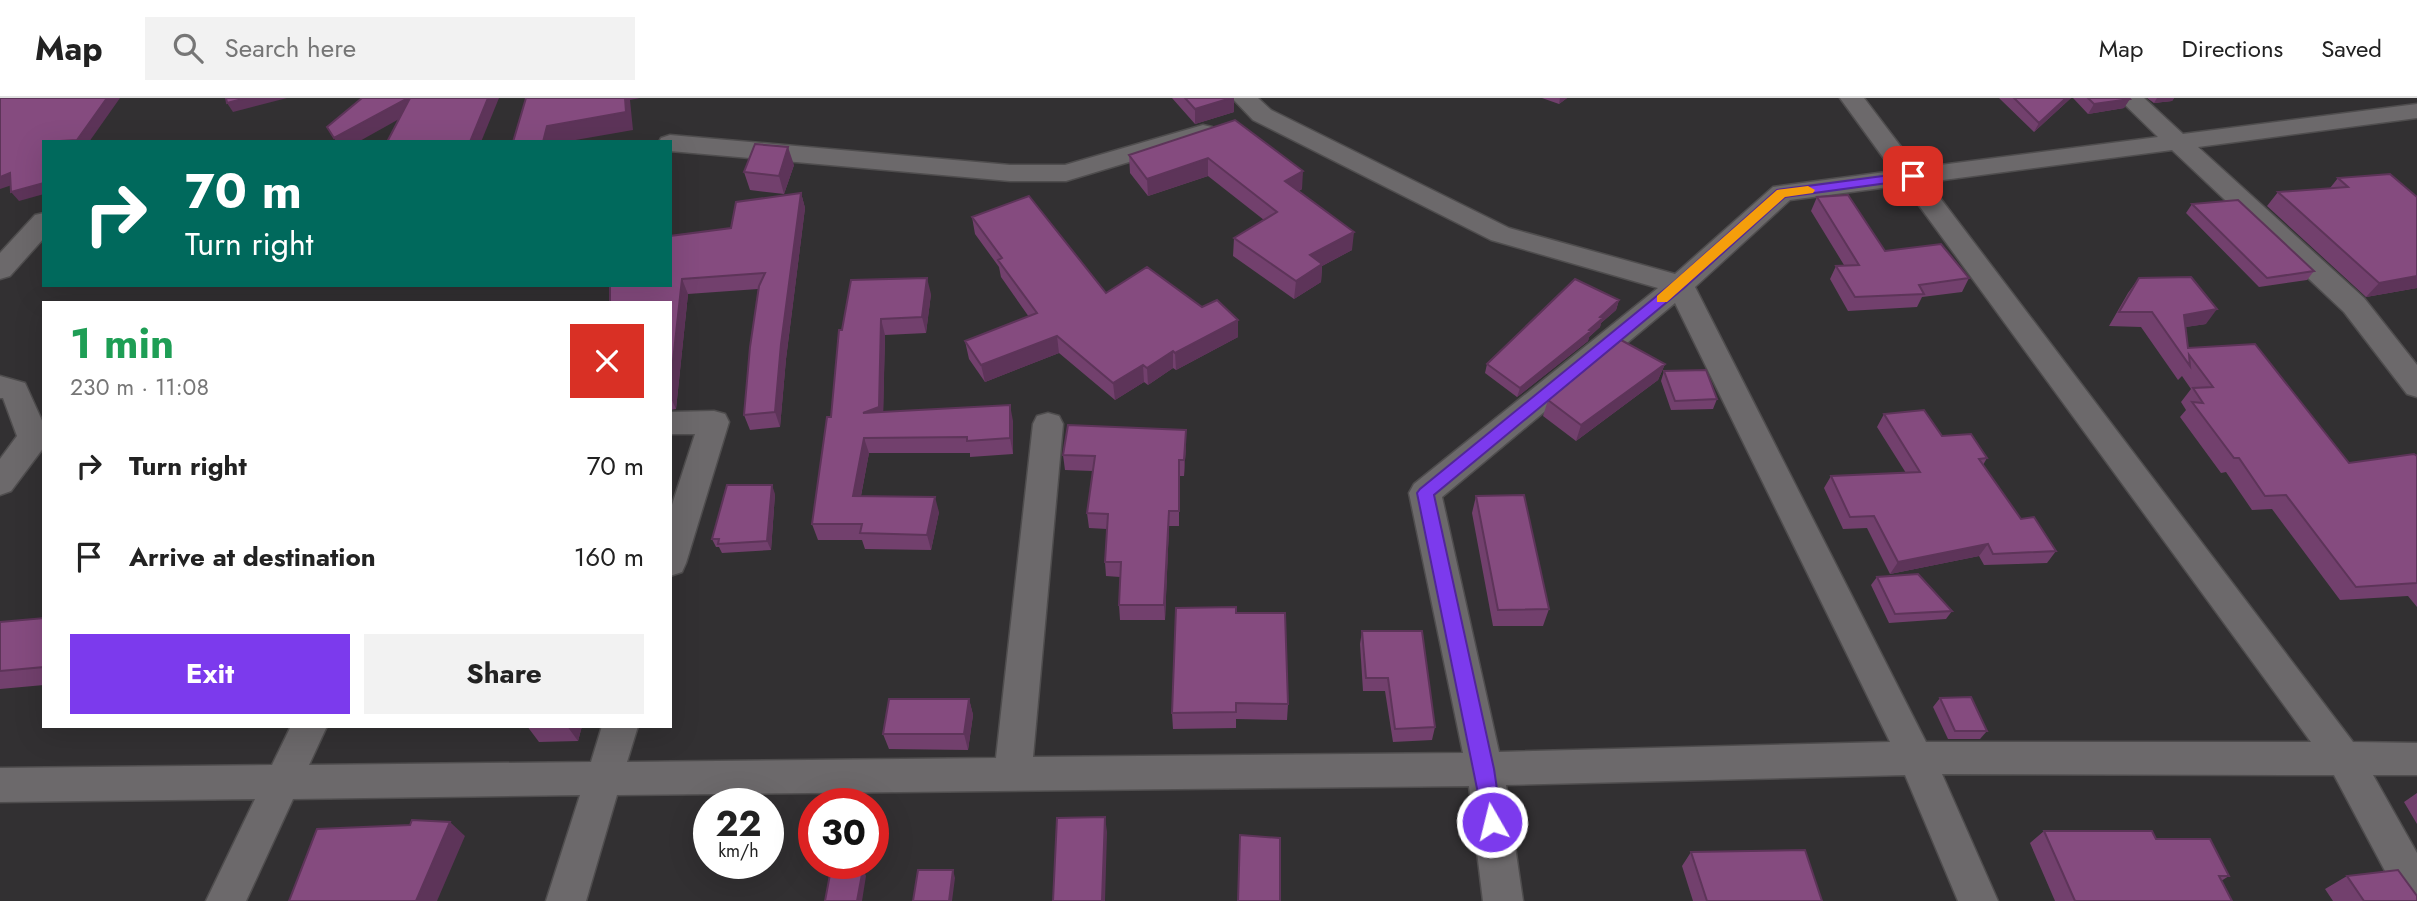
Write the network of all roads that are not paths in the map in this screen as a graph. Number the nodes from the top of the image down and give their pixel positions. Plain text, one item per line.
1 (1852, 98) edge
2 (2130, 98) edge
3 (2405, 111) edge
4 (1241, 115) edge
5 (2178, 142) junction
6 (672, 143) edge
7 (1913, 176) junction
8 (42, 223) edge
9 (0, 270) edge
10 (1679, 285) junction
11 (2417, 386) edge
12 (0, 387) edge
13 (672, 423) edge
14 (1048, 424) dead end
15 (38, 437) edge
16 (0, 484) edge
17 (672, 557) edge
18 (308, 728) edge
19 (619, 728) edge
20 (1916, 758) junction
21 (2344, 759) junction
22 (2417, 759) edge
23 (1485, 769) junction
24 (1013, 774) junction
25 (604, 779) junction
26 (283, 782) junction
27 (0, 785) edge
28 (2417, 891) edge
29 (226, 901) edge
30 (566, 901) edge
31 (1503, 901) edge
32 (1978, 901) edge

1 - 7 street
2 - 5 street
3 - 5 street
4 - 6 street
4 - 10 street
5 - 7 street
5 - 11 street
7 - 10 street
7 - 21 street
8 - 9 street
10 - 20 street
10 - 23 street
12 - 15 street
13 - 17 street
14 - 24 street
15 - 16 street
18 - 26 street
19 - 25 street
20 - 21 street
20 - 23 street
20 - 32 street
21 - 22 street
21 - 28 street
23 - 24 street
23 - 31 street
24 - 25 street
25 - 26 street
25 - 30 street
26 - 27 street
26 - 29 street

